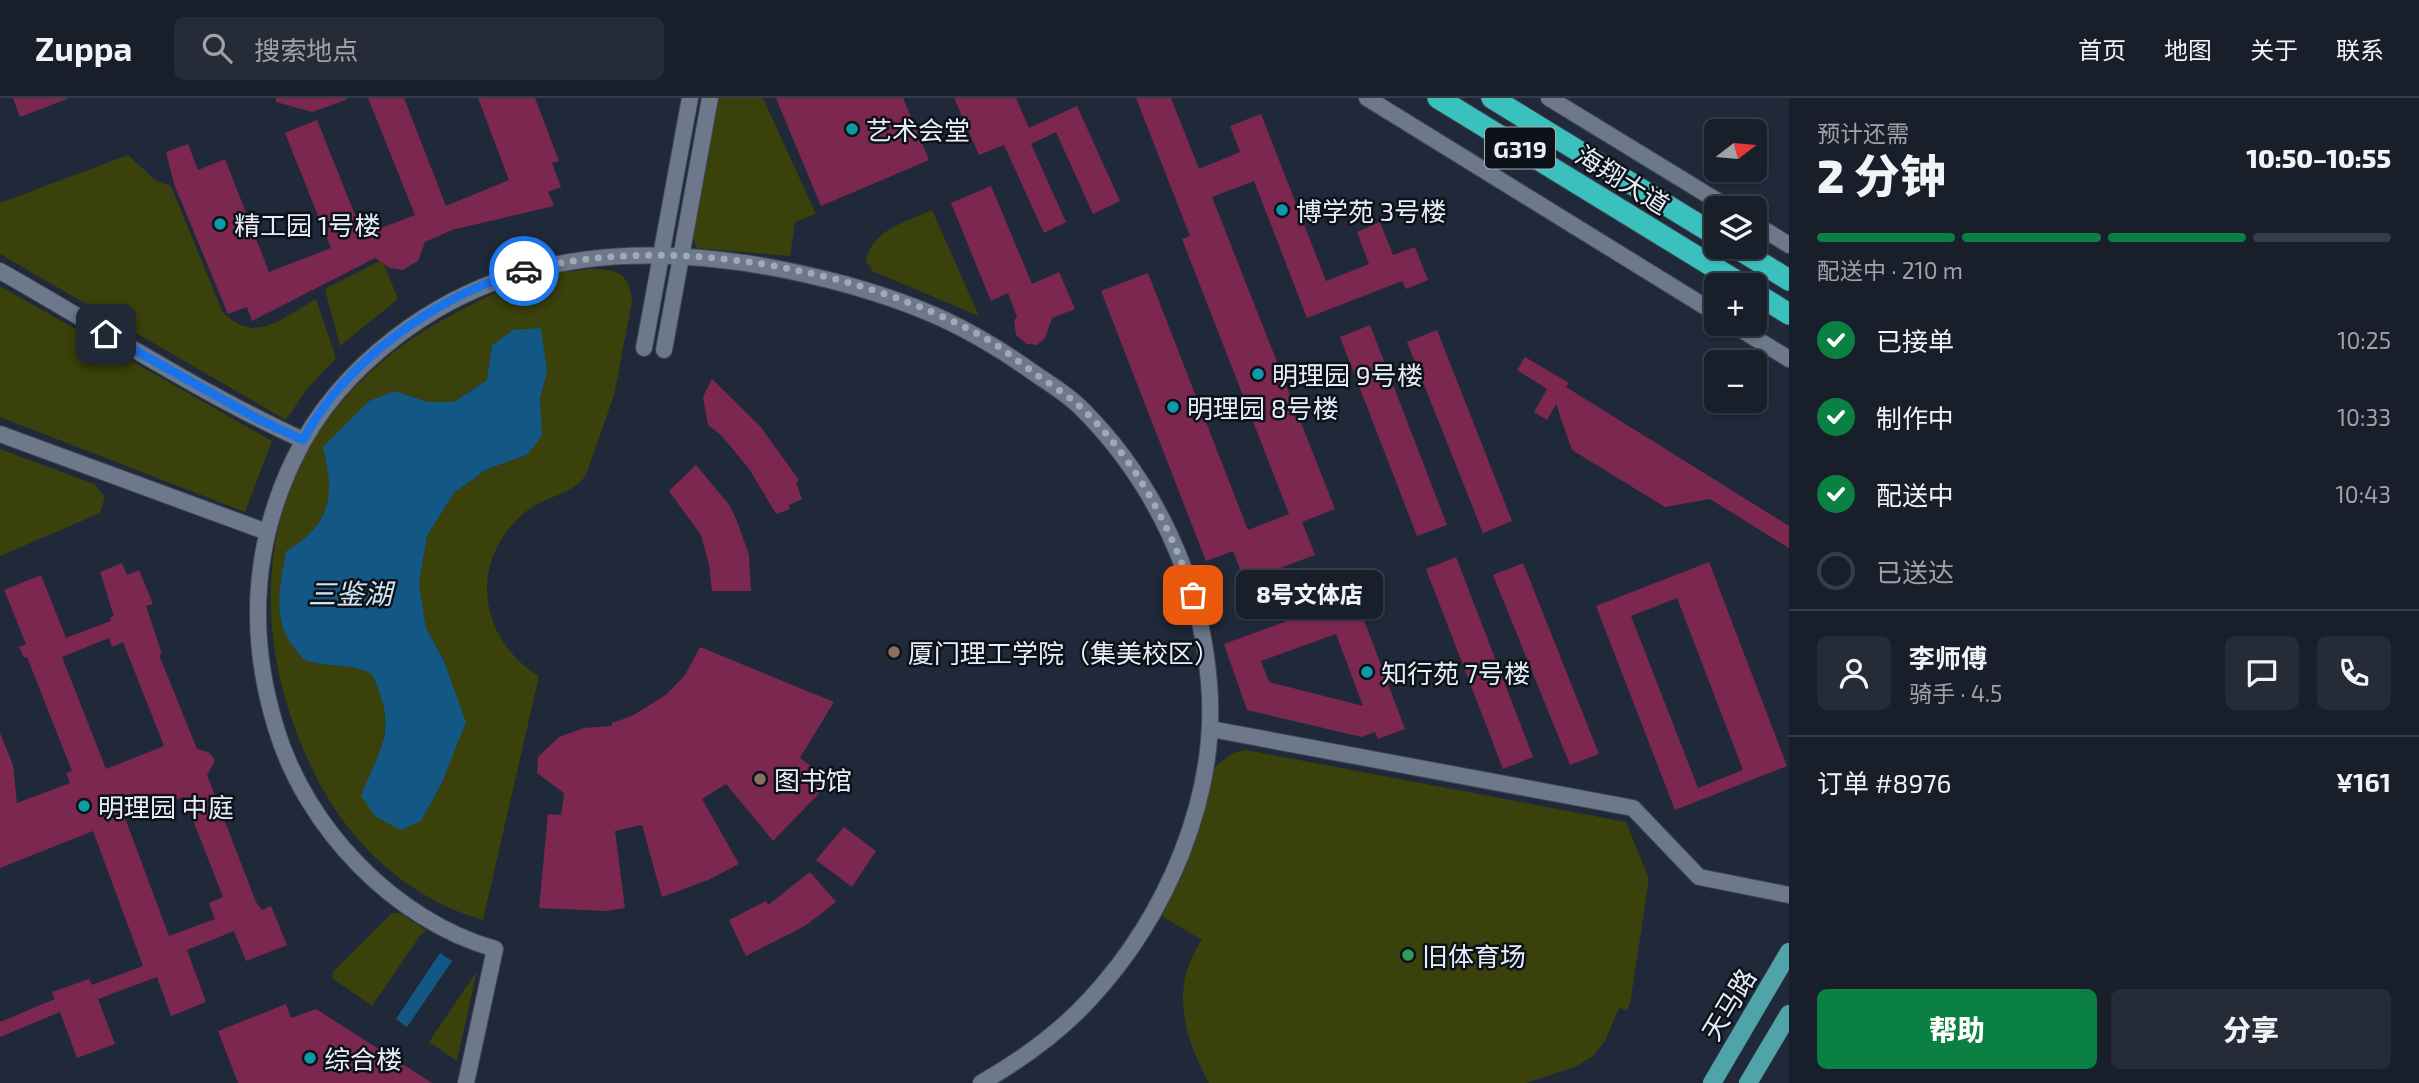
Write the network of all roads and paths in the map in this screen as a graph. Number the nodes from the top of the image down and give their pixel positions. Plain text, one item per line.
1 (690, 98) edge
2 (710, 98) edge
3 (1367, 98) edge
4 (1438, 98) edge
5 (1492, 98) edge
6 (1549, 98) edge
7 (1710, 196) edge
8 (1704, 228) edge
9 (1767, 231) edge
10 (1789, 244) edge
11 (659, 254) junction
12 (680, 254) junction
13 (1755, 259) edge
14 (0, 271) edge
15 (1723, 273) edge
16 (1789, 280) edge
17 (1767, 300) edge
18 (1704, 306) edge
19 (1789, 314) edge
20 (1752, 336) edge
21 (644, 348) dead end
22 (664, 350) dead end
23 (1789, 359) edge
24 (0, 434) edge
25 (303, 440) junction
26 (267, 532) junction
27 (1211, 729) junction
28 (1789, 895) edge
29 (1789, 952) edge
30 (1789, 1014) edge
31 (466, 1083) edge
32 (981, 1083) edge
33 (1712, 1083) edge
34 (1748, 1083) edge

1 - 11 street
2 - 12 street
3 - 18 street
4 - 15 highway, 海翔大道 / G319
5 - 8 highway, 海翔大道 / G319
6 - 7 street
9 - 10 street
11 - 12 street
11 - 21 street
11 - 25 street
12 - 22 street
12 - 27 street
13 - 16 highway
14 - 25 street
17 - 19 highway
20 - 23 street
24 - 26 street
25 - 26 street
26 - 31 street
27 - 28 street
27 - 32 street
29 - 33 main road, 天马路
30 - 34 main road

